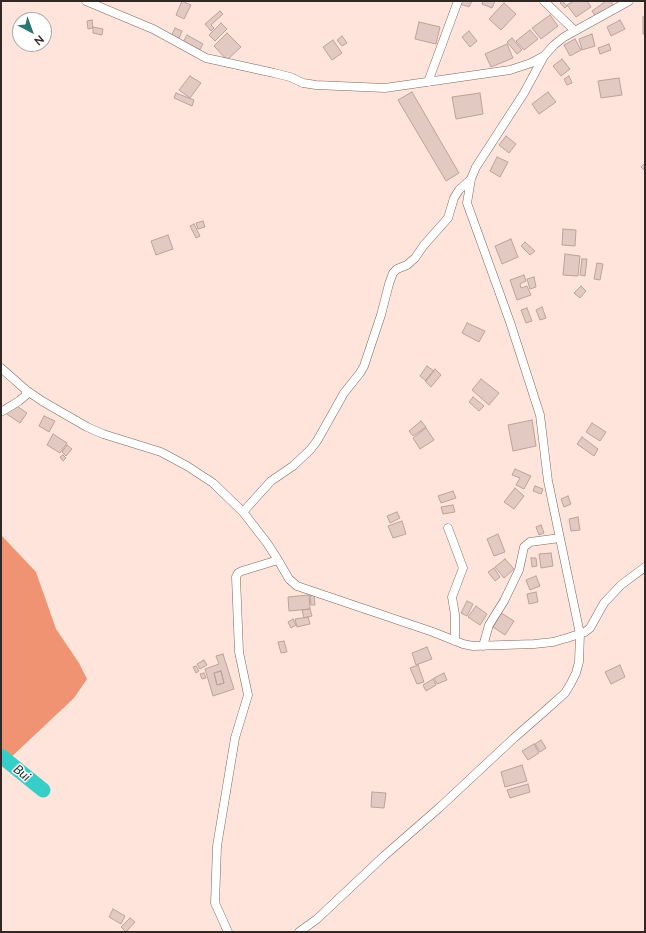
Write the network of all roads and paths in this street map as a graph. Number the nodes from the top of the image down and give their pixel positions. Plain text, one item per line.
1 (86, 1) edge
2 (458, 1) edge
3 (544, 1) edge
4 (629, 1) edge
5 (574, 30) junction
6 (544, 56) junction
7 (428, 82) junction
8 (470, 179) junction
9 (459, 190) junction
10 (467, 203) junction
11 (1, 368) edge
12 (26, 390) junction
13 (1, 412) edge
14 (243, 512) junction
15 (448, 528) dead end
16 (560, 538) junction
17 (278, 560) junction
18 (645, 567) edge
19 (580, 634) junction
20 (455, 641) junction
21 (484, 646) junction
22 (228, 932) edge
23 (299, 932) edge

1 - 7 street
2 - 7 street
3 - 5 street
4 - 5 street
5 - 6 street
6 - 7 street
6 - 8 street
8 - 9 street
8 - 10 street
9 - 10 street
9 - 14 street
10 - 16 street
11 - 12 street
12 - 13 street
12 - 14 street
14 - 17 street
15 - 20 street
16 - 19 street
16 - 21 street
17 - 20 street
17 - 22 street
18 - 19 street
19 - 21 street
19 - 23 street
20 - 21 street

